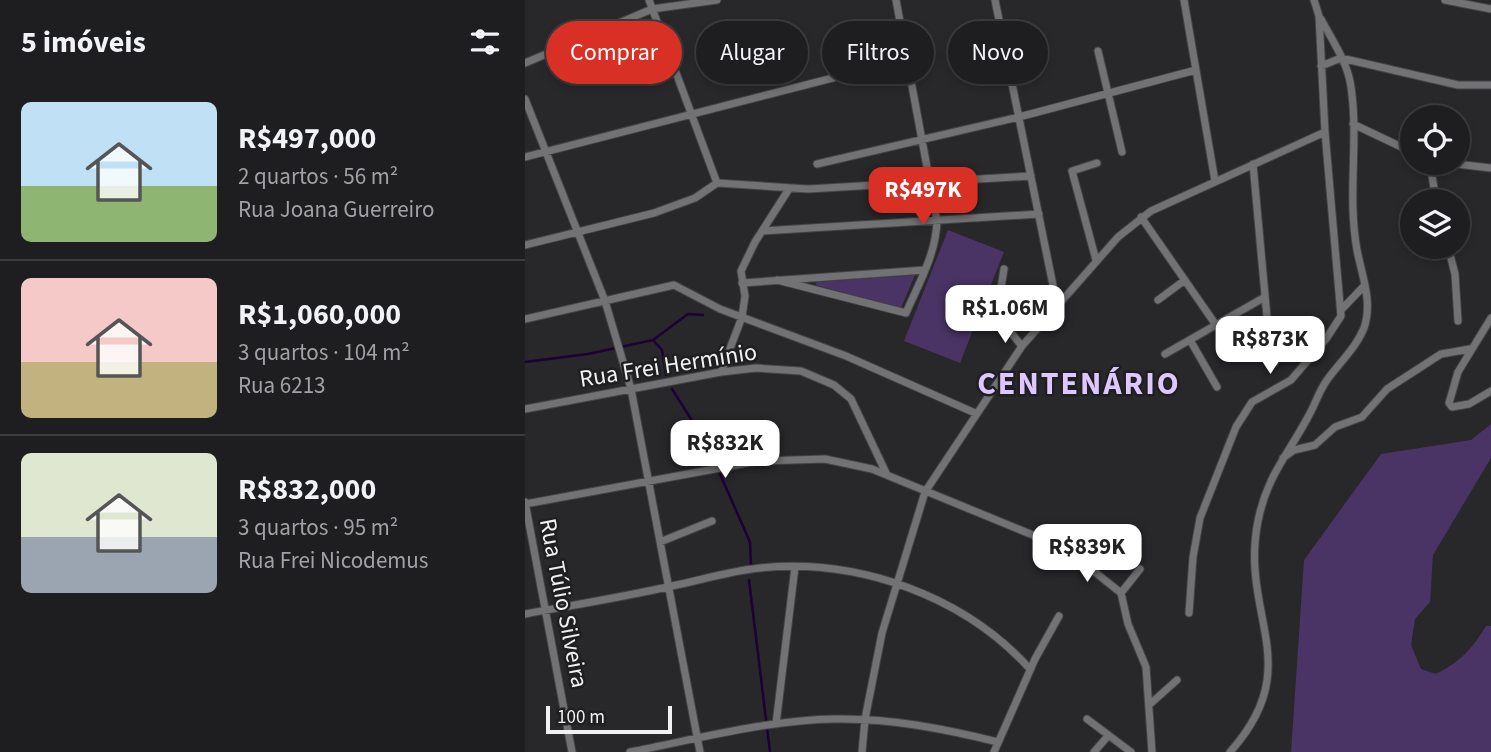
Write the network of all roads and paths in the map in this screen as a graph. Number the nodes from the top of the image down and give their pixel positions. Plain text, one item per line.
1 (649, 0) edge
2 (717, 0) edge
3 (895, 0) edge
4 (995, 0) edge
5 (1184, 0) edge
6 (1314, 0) edge
7 (1445, 0) edge
8 (652, 9) junction
9 (1491, 9) edge
10 (1319, 16) junction
11 (899, 21) edge
12 (1098, 51) dead end
13 (1341, 58) junction
14 (525, 63) edge
15 (1321, 66) junction
16 (1196, 70) junction
17 (822, 81) edge
18 (912, 84) edge
19 (1491, 85) edge
20 (1108, 93) junction
21 (525, 99) edge
22 (692, 115) junction
23 (1019, 117) junction
24 (1353, 124) junction
25 (1325, 132) junction
26 (922, 140) junction
27 (1400, 146) edge
28 (546, 151) junction
29 (1122, 152) dead end
30 (525, 157) edge
31 (1097, 163) dead end
32 (817, 164) dead end
33 (1253, 164) junction
34 (1470, 166) edge
35 (1491, 168) edge
36 (1031, 176) junction
37 (1215, 181) junction
38 (930, 182) junction
39 (717, 183) junction
40 (789, 189) junction
41 (1039, 214) junction
42 (1141, 217) junction
43 (937, 221) junction
44 (762, 231) junction
45 (579, 234) junction
46 (525, 245) edge
47 (1451, 259) edge
48 (1096, 260) junction
49 (1004, 269) dead end
50 (925, 270) junction
51 (777, 280) junction
52 (1185, 280) junction
53 (742, 283) junction
54 (1365, 285) junction
55 (1265, 297) junction
56 (1158, 299) dead end
57 (605, 302) junction
58 (1057, 305) junction
59 (1342, 309) junction
60 (742, 317) junction
61 (1491, 318) edge
62 (525, 319) edge
63 (1458, 321) dead end
64 (1216, 325) junction
65 (1190, 340) junction
66 (1021, 346) junction
67 (1470, 349) junction
68 (1165, 354) dead end
69 (1275, 362) dead end
70 (720, 372) junction
71 (1217, 387) dead end
72 (631, 389) junction
73 (1491, 391) edge
74 (525, 409) edge
75 (975, 413) junction
76 (1278, 462) junction
77 (887, 475) junction
78 (648, 481) junction
79 (925, 492) junction
80 (525, 503) edge
81 (712, 521) dead end
82 (660, 542) junction
83 (795, 567) junction
84 (1140, 569) dead end
85 (897, 583) junction
86 (668, 587) junction
87 (1121, 593) junction
88 (545, 611) junction
89 (1189, 613) dead end
90 (525, 614) edge
91 (1059, 616) dead end
92 (1030, 669) junction
93 (1177, 680) dead end
94 (1149, 705) junction
95 (865, 719) junction
96 (1087, 719) dead end
97 (774, 724) junction
98 (1107, 737) junction
99 (697, 739) junction
100 (998, 742) junction
101 (572, 752) edge
102 (630, 752) edge
103 (700, 752) edge
104 (862, 752) edge
105 (994, 752) edge
106 (1094, 752) edge
107 (1131, 752) edge
108 (1152, 752) edge
109 (1230, 752) edge

1 - 8 street
2 - 8 street
3 - 11 street
4 - 23 street
5 - 16 street
6 - 10 street
7 - 9 street
8 - 14 street
8 - 22 street
10 - 13 street
10 - 15 street
12 - 20 street
13 - 15 street
13 - 19 street
13 - 24 street
15 - 25 street
16 - 20 street
16 - 37 street
17 - 22 street
18 - 26 street
20 - 23 street
20 - 29 street
21 - 28 street
22 - 28 street
22 - 39 street
23 - 26 street
23 - 36 street
24 - 27 street
24 - 54 street
25 - 33 street
25 - 59 street
26 - 32 street
26 - 38 street
28 - 30 street
28 - 45 street
31 - 48 street
33 - 37 street
33 - 55 street
34 - 35 street
36 - 38 street
36 - 41 street
37 - 42 street
38 - 40 street
38 - 43 street
39 - 40 street
39 - 45 street
40 - 44 street
41 - 43 street
41 - 58 street
42 - 48 street
42 - 52 street
43 - 44 street
43 - 50 street
44 - 53 street
45 - 46 street
45 - 57 street
47 - 63 street
48 - 58 street
49 - 66 street
50 - 51 street
50 - 51 street
51 - 53 street
52 - 56 street
52 - 64 street
53 - 60 street
54 - 59 street
54 - 76 street
55 - 64 street
55 - 69 street
57 - 60 street
57 - 62 street
57 - 72 street
58 - 66 street
59 - 89 street
60 - 70 street
60 - 75 street
61 - 67 street
64 - 65 street
65 - 68 street
65 - 71 street
66 - 75 street
67 - 73 street
67 - 76 street
70 - 72 street, Rua Frei Hermínio
70 - 77 street, Rua Frei Hermínio
72 - 74 street, Rua Frei Hermínio
72 - 78 street
75 - 79 street
76 - 109 street
77 - 78 street
77 - 79 street
78 - 80 street
78 - 82 street
79 - 85 street
79 - 87 street
80 - 88 street, Rua Túlio Silveira
81 - 82 street
82 - 86 street
83 - 85 street
83 - 86 street
83 - 97 street
84 - 87 street
85 - 92 street
85 - 95 street
86 - 88 street
86 - 99 street
87 - 94 street
88 - 90 street
88 - 101 street, Rua Túlio Silveira
91 - 92 street
92 - 100 street
93 - 94 street
94 - 108 street
95 - 97 street
95 - 100 street
95 - 104 street
96 - 98 street
97 - 99 street
98 - 106 street
98 - 107 street
99 - 102 street
99 - 103 street
100 - 105 street

